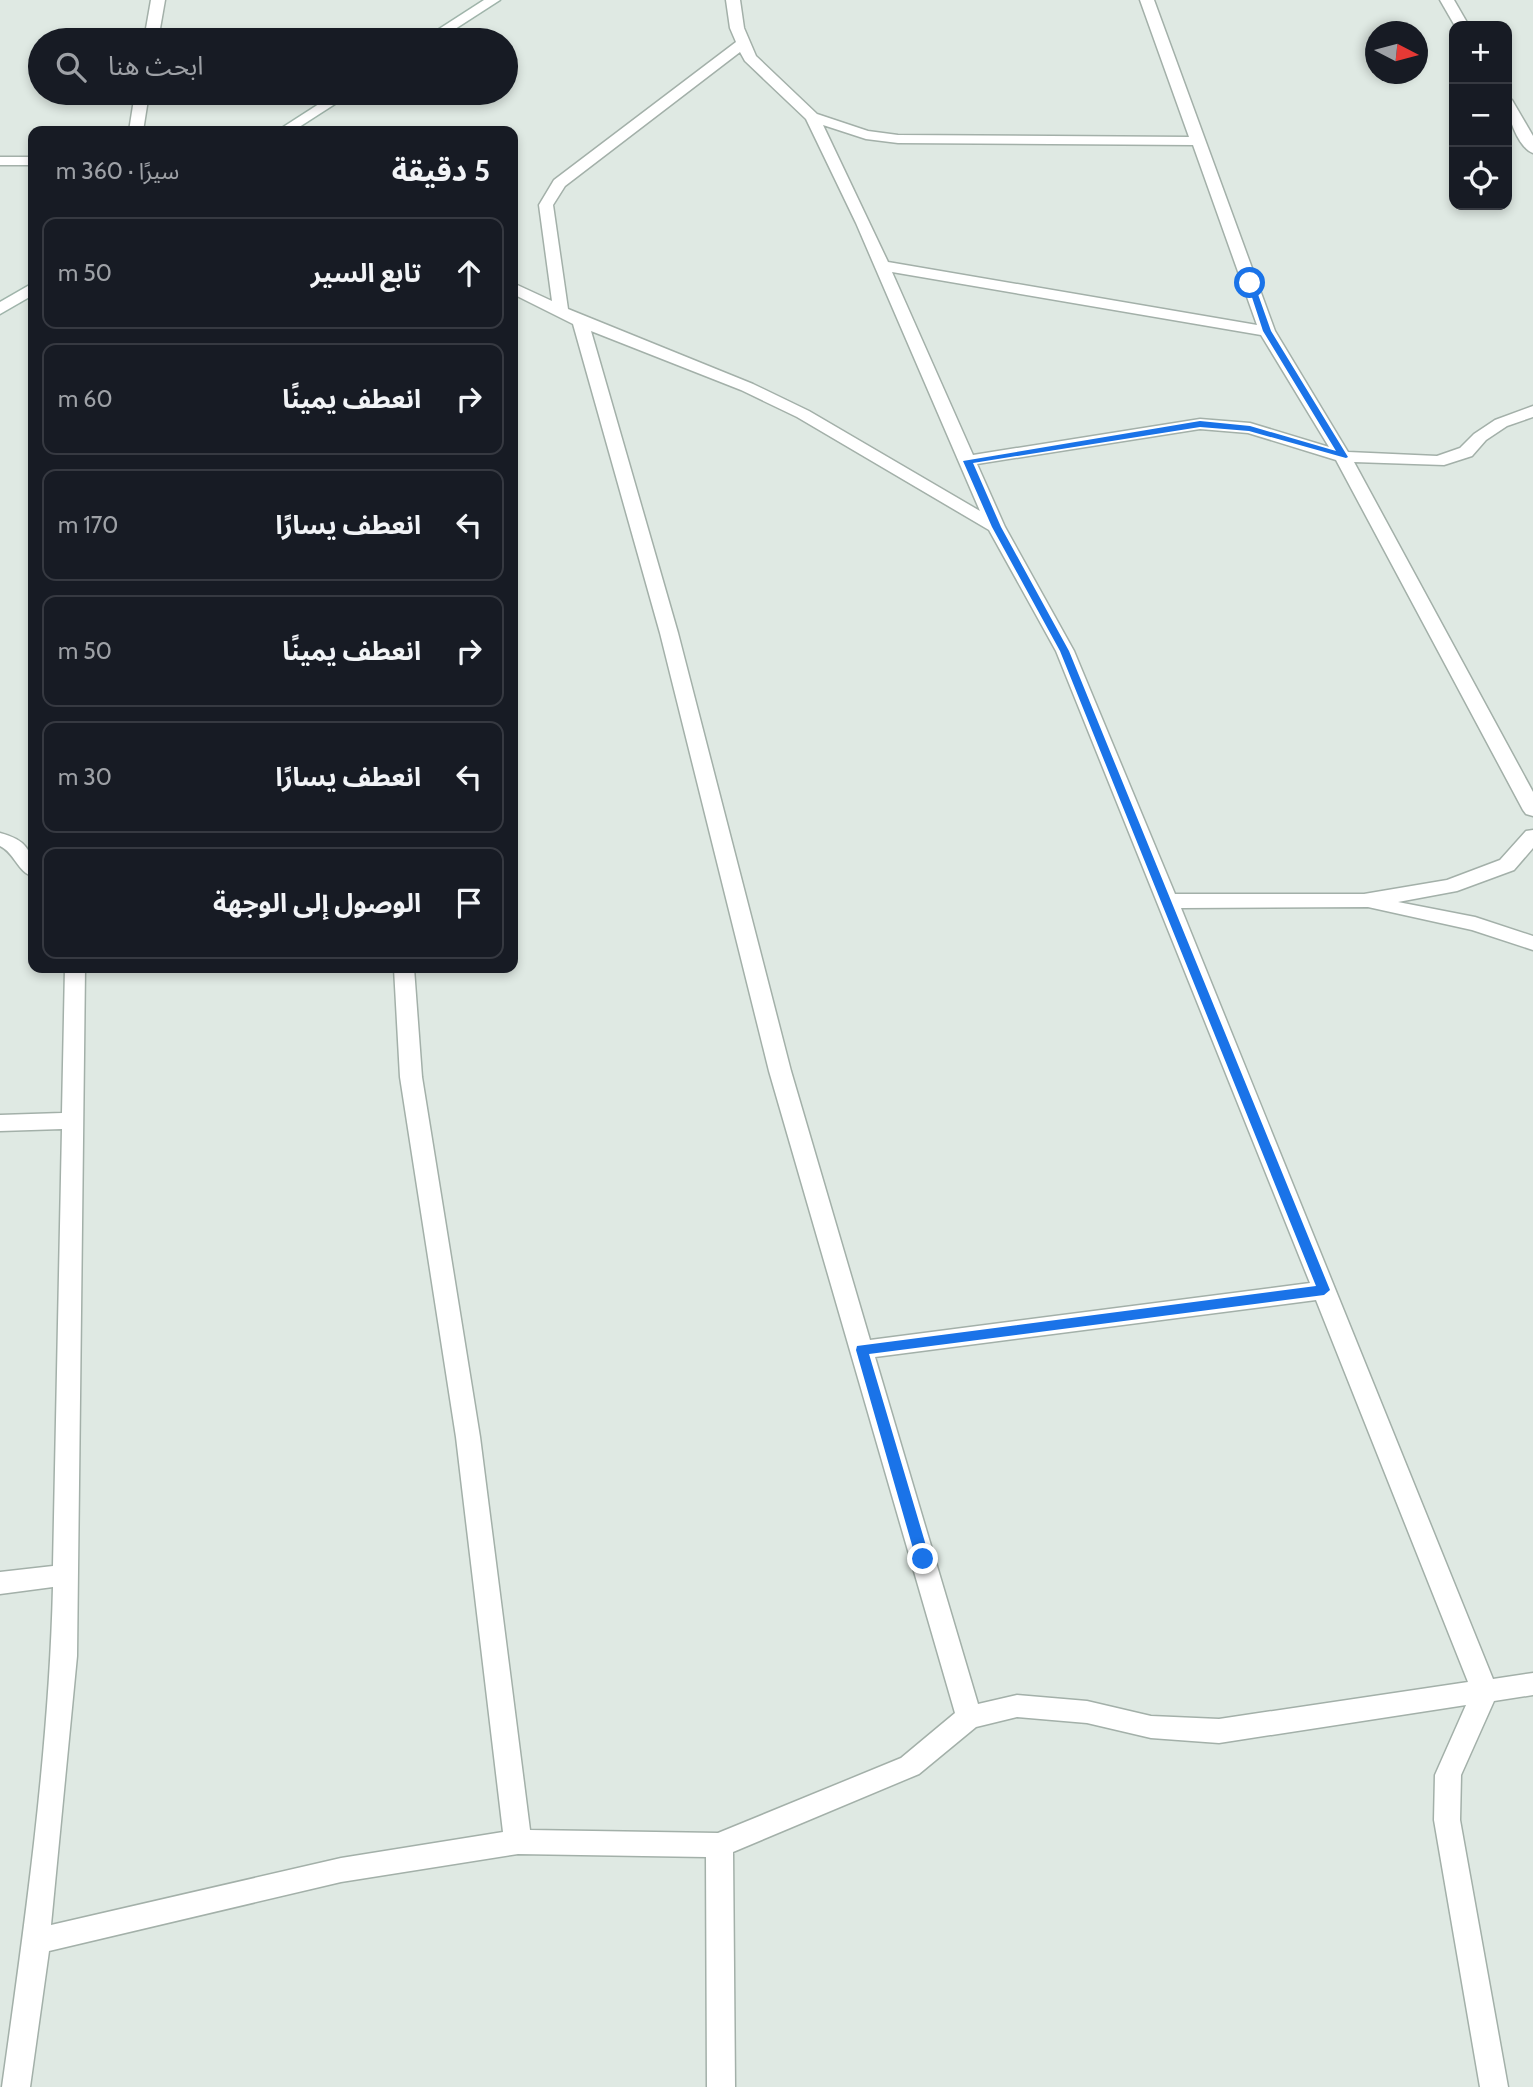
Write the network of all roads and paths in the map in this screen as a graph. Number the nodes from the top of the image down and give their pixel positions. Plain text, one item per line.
1 (158, 0) edge
2 (493, 0) edge
3 (733, 0) edge
4 (1147, 0) edge
5 (1447, 0) edge
6 (1459, 21) edge
7 (153, 28) edge
8 (448, 28) edge
9 (742, 44) junction
10 (140, 105) edge
11 (326, 105) edge
12 (1512, 112) edge
13 (812, 117) junction
14 (137, 126) edge
15 (292, 126) edge
16 (1197, 141) junction
17 (1533, 149) edge
18 (0, 161) edge
19 (28, 161) edge
20 (882, 266) junction
21 (518, 290) edge
22 (28, 291) edge
23 (0, 309) edge
24 (571, 317) junction
25 (1267, 331) junction
26 (1533, 411) edge
27 (1343, 457) junction
28 (967, 461) junction
29 (996, 527) junction
30 (1533, 810) edge
31 (1533, 836) edge
32 (0, 839) edge
33 (28, 863) edge
34 (1168, 901) junction
35 (1364, 901) junction
36 (1533, 943) edge
37 (75, 973) edge
38 (404, 973) edge
39 (72, 1121) junction
40 (0, 1123) edge
41 (1324, 1290) junction
42 (862, 1350) junction
43 (65, 1575) junction
44 (0, 1583) edge
45 (1533, 1684) edge
46 (1485, 1692) junction
47 (969, 1717) junction
48 (518, 1842) junction
49 (719, 1845) junction
50 (36, 1941) junction
51 (16, 2087) edge
52 (721, 2087) edge
53 (1494, 2087) edge

1 - 7 street
2 - 8 street
3 - 9 street
4 - 16 street
5 - 6 street
9 - 13 street
9 - 24 street
10 - 14 street
11 - 15 street
12 - 17 street
13 - 16 street
13 - 20 street
16 - 25 street
18 - 19 street
20 - 25 street
20 - 28 street
21 - 24 street
22 - 23 street
24 - 29 street
24 - 42 street
25 - 27 street
26 - 27 street
27 - 28 street
27 - 30 street
28 - 29 street
29 - 34 street
31 - 35 street
32 - 33 street
34 - 35 street
34 - 41 street
35 - 36 street
37 - 39 street
38 - 48 street
39 - 40 street
39 - 43 street
41 - 42 street
41 - 46 street
42 - 47 street
43 - 44 street
43 - 50 street
45 - 46 street
46 - 47 street
46 - 53 street
47 - 49 street
48 - 49 street
48 - 50 street
49 - 52 street
50 - 51 street

